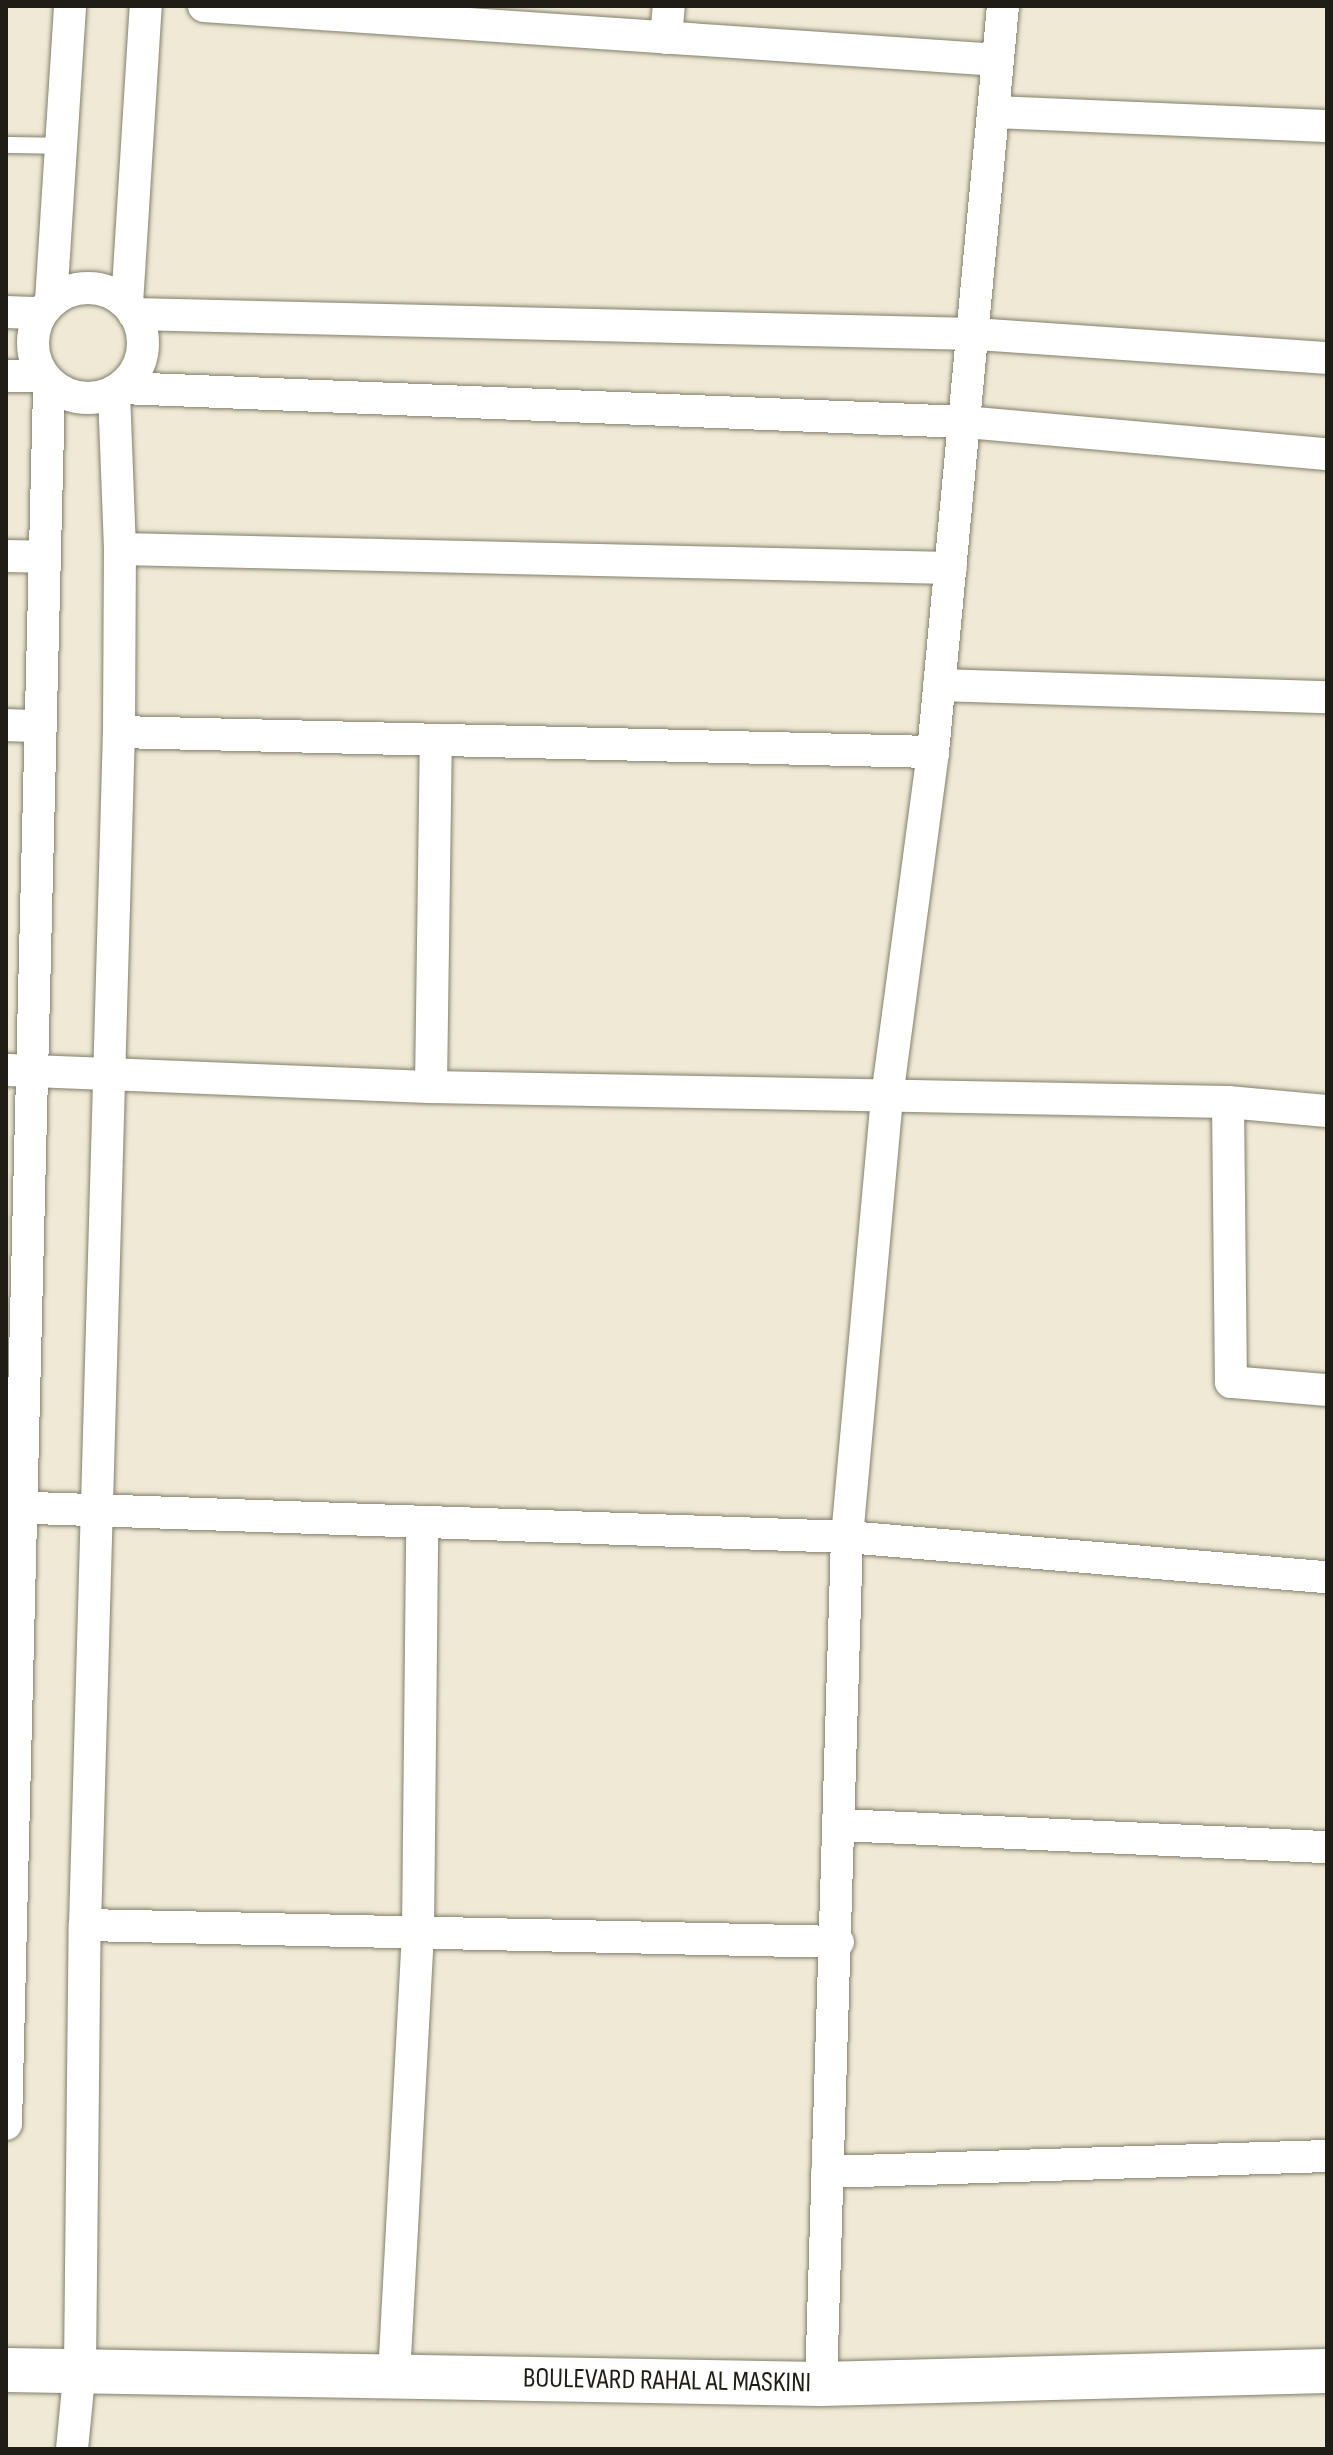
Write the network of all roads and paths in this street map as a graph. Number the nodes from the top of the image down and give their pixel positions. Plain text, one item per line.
1 (70, 6) edge
2 (146, 6) edge
3 (204, 6) edge
4 (669, 6) edge
5 (1003, 6) edge
6 (666, 38) junction
7 (998, 60) junction
8 (993, 112) junction
9 (1327, 126) edge
10 (6, 145) edge
11 (61, 146) junction
12 (46, 307) junction
13 (131, 309) junction
14 (6, 312) edge
15 (975, 334) junction
16 (1327, 358) edge
17 (6, 376) edge
18 (46, 380) junction
19 (118, 390) junction
20 (966, 422) junction
21 (1327, 454) edge
22 (120, 549) junction
23 (6, 556) edge
24 (45, 557) junction
25 (951, 568) junction
26 (939, 685) junction
27 (1327, 697) edge
28 (6, 725) edge
29 (39, 726) junction
30 (119, 732) junction
31 (436, 740) junction
32 (933, 752) junction
33 (20, 1071) edge
34 (110, 1074) junction
35 (431, 1087) junction
36 (887, 1097) junction
37 (1228, 1102) junction
38 (1327, 1111) edge
39 (1327, 1390) edge
40 (14, 1508) edge
41 (98, 1508) junction
42 (422, 1522) junction
43 (847, 1537) junction
44 (1327, 1577) edge
45 (839, 1825) junction
46 (1327, 1847) edge
47 (9, 1924) edge
48 (85, 1925) junction
49 (418, 1931) junction
50 (838, 1942) junction
51 (6, 2124) edge
52 (1327, 2156) edge
53 (827, 2172) junction
54 (80, 2368) junction
55 (6, 2370) edge
56 (1327, 2371) edge
57 (394, 2376) junction
58 (821, 2384) junction
59 (72, 2449) edge

1 - 11 street
2 - 13 street
3 - 6 street
4 - 6 street
5 - 7 street
6 - 7 street
7 - 8 street
8 - 9 street
8 - 15 street
10 - 11 lane
11 - 12 street
12 - 13 street
12 - 14 street
12 - 18 street
13 - 15 street
13 - 19 street
15 - 16 street
15 - 20 street
17 - 18 street
18 - 19 street
18 - 24 street
19 - 20 street
19 - 22 street
20 - 21 street
20 - 25 street
22 - 25 street
22 - 30 street
23 - 24 street
24 - 29 street
25 - 26 street
26 - 27 street
26 - 32 street
28 - 29 street
29 - 33 street
30 - 31 street
30 - 34 street
31 - 32 street
31 - 35 street
32 - 36 street
33 - 34 street
33 - 40 street
34 - 35 street
34 - 41 street
35 - 36 street
36 - 37 street
36 - 43 street
37 - 38 street
37 - 39 street
40 - 41 street
40 - 47 street
41 - 42 street
41 - 48 street
42 - 43 street
42 - 49 street
43 - 44 street
43 - 45 street
45 - 46 street
45 - 50 street
47 - 51 street
48 - 49 street
48 - 54 street
49 - 50 street
49 - 57 street
50 - 53 street
52 - 53 street
53 - 58 street
54 - 55 street, BOULEVARD RAHAL AL MASKINI
54 - 57 street, BOULEVARD RAHAL AL MASKINI
54 - 59 street
56 - 58 street, BOULEVARD RAHAL AL MASKINI
57 - 58 street, BOULEVARD RAHAL AL MASKINI

